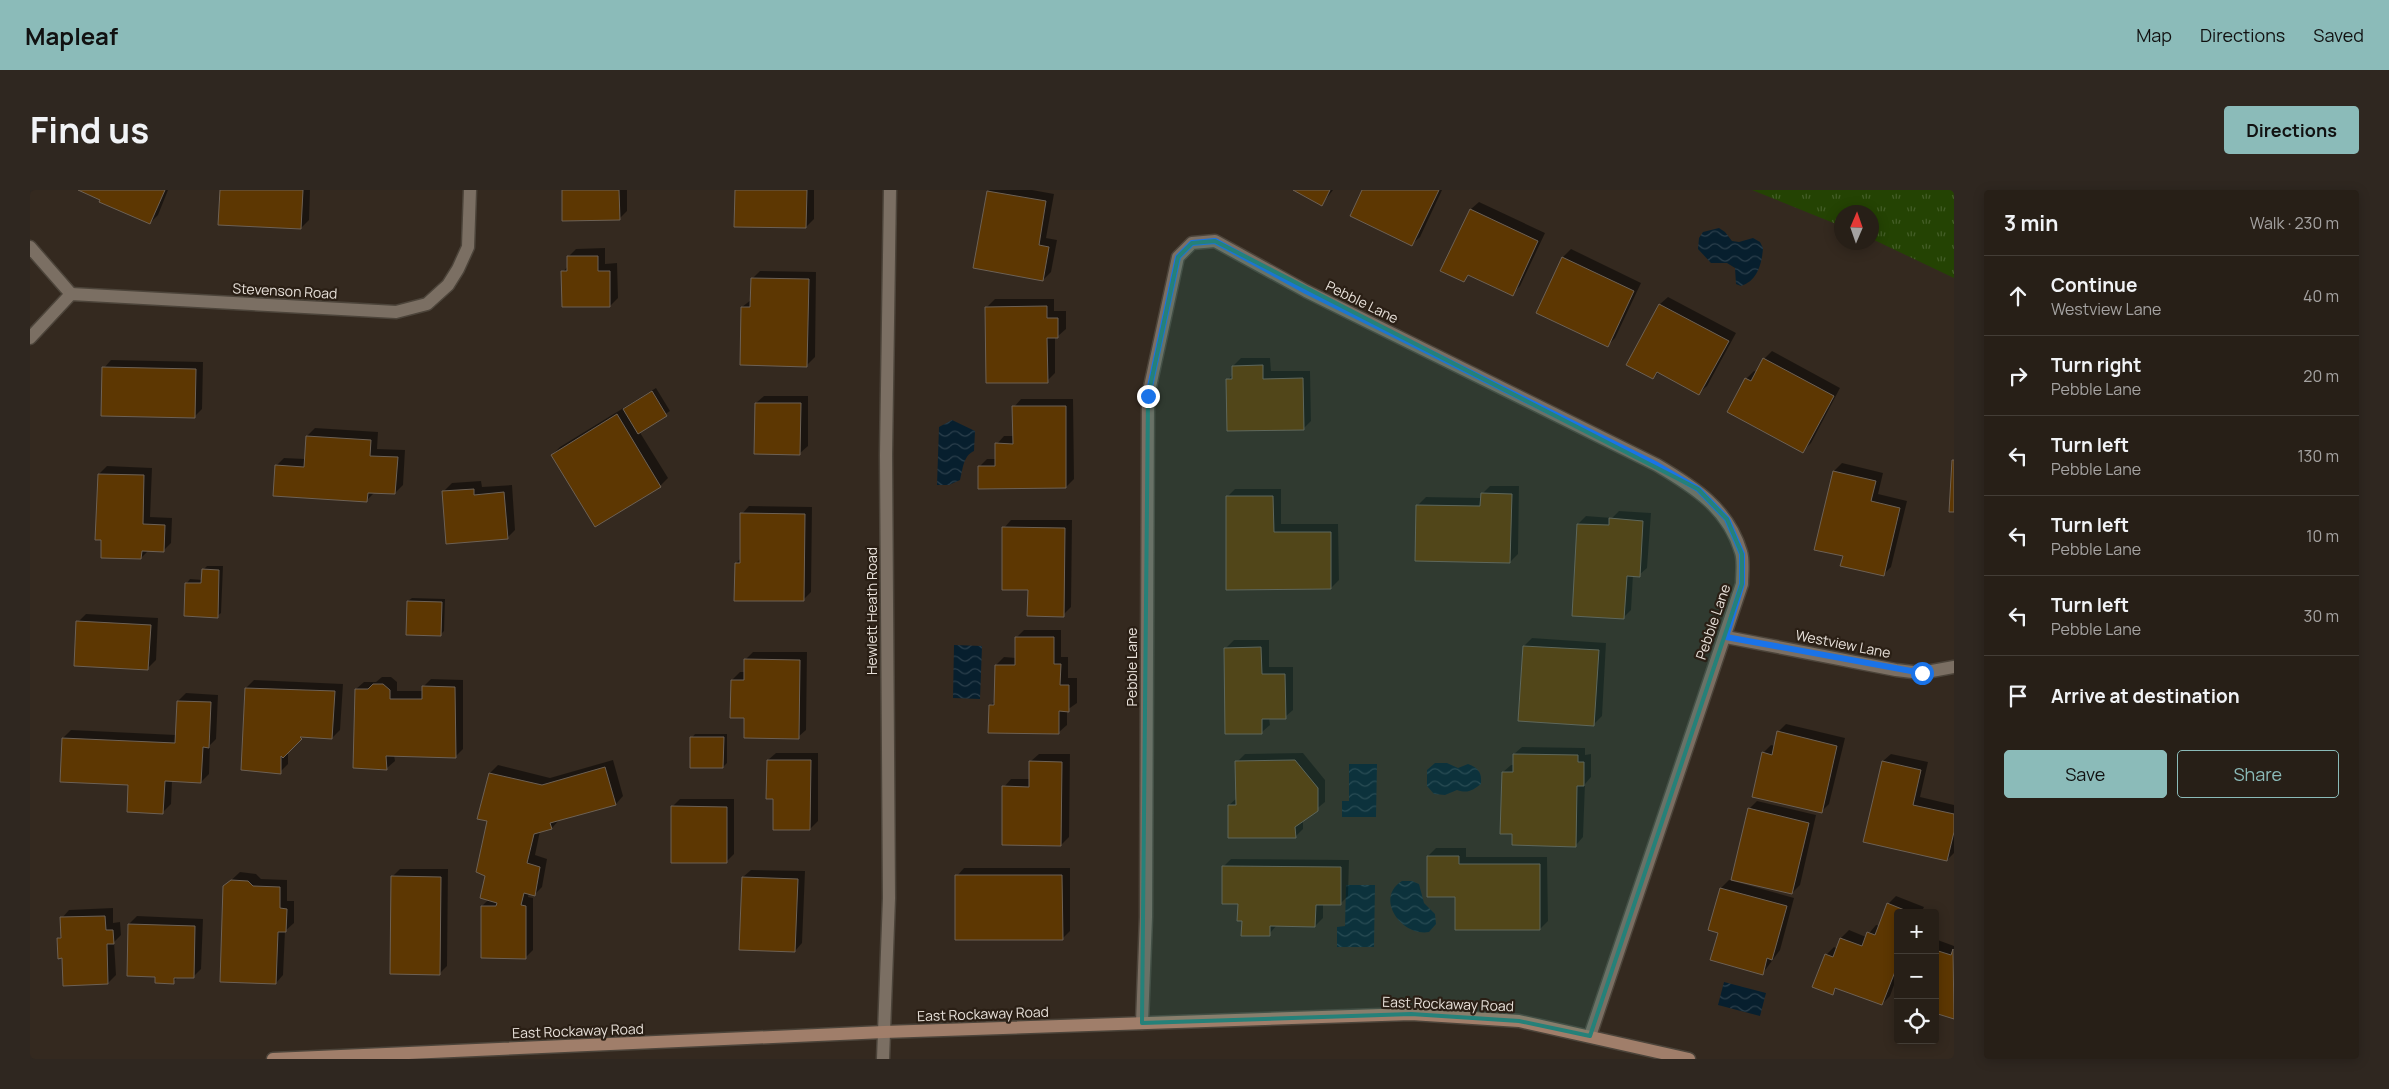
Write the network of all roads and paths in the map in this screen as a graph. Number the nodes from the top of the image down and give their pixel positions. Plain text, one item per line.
1 (470, 190) edge
2 (890, 190) edge
3 (30, 247) edge
4 (71, 294) junction
5 (30, 338) edge
6 (1726, 637) junction
7 (1954, 667) edge
8 (1142, 1023) junction
9 (884, 1032) junction
10 (1590, 1036) junction
11 (273, 1059) edge
12 (884, 1059) edge
13 (1689, 1059) edge

1 - 4 street, Stevenson Road
2 - 9 street, Hewlett Heath Road
3 - 4 street
4 - 5 street
6 - 7 street, Westview Lane
6 - 8 street, Pebble Lane
6 - 10 street, Pebble Lane
8 - 9 main road, East Rockaway Road
8 - 10 main road, East Rockaway Road
9 - 11 main road, East Rockaway Road
9 - 12 street, Hewlett Heath Road
10 - 13 main road, East Rockaway Road

